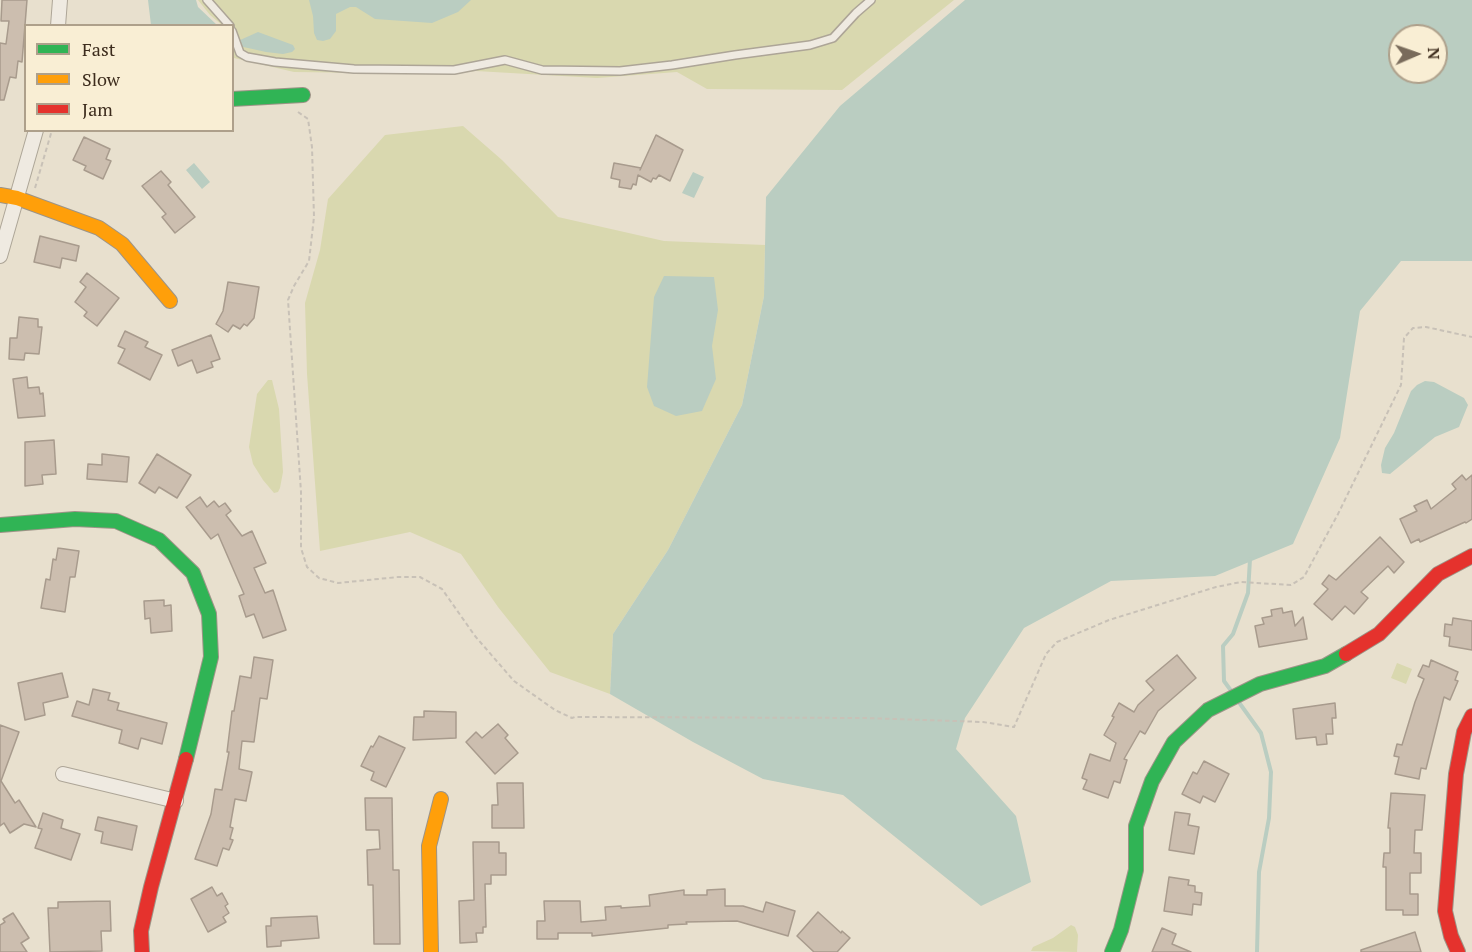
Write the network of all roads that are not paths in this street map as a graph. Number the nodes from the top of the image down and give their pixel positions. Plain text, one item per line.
1 (60, 0) edge
2 (207, 0) edge
3 (871, 0) edge
4 (58, 24) edge
5 (228, 24) edge
6 (234, 36) edge
7 (303, 95) dead end
8 (234, 99) edge
9 (36, 132) edge
10 (0, 195) edge
11 (24, 200) junction
12 (0, 256) edge
13 (170, 301) dead end
14 (0, 525) edge
15 (1472, 556) edge
16 (1472, 716) edge
17 (63, 774) dead end
18 (441, 799) dead end
19 (176, 801) junction
20 (142, 952) edge
21 (430, 952) edge
22 (1112, 952) edge
23 (1458, 952) edge

1 - 4 street
2 - 5 lane
3 - 6 lane
7 - 8 street
9 - 11 street
10 - 11 street
11 - 12 street
11 - 13 street
14 - 19 street
15 - 22 street
16 - 23 street
17 - 19 street
18 - 21 street
19 - 20 street

